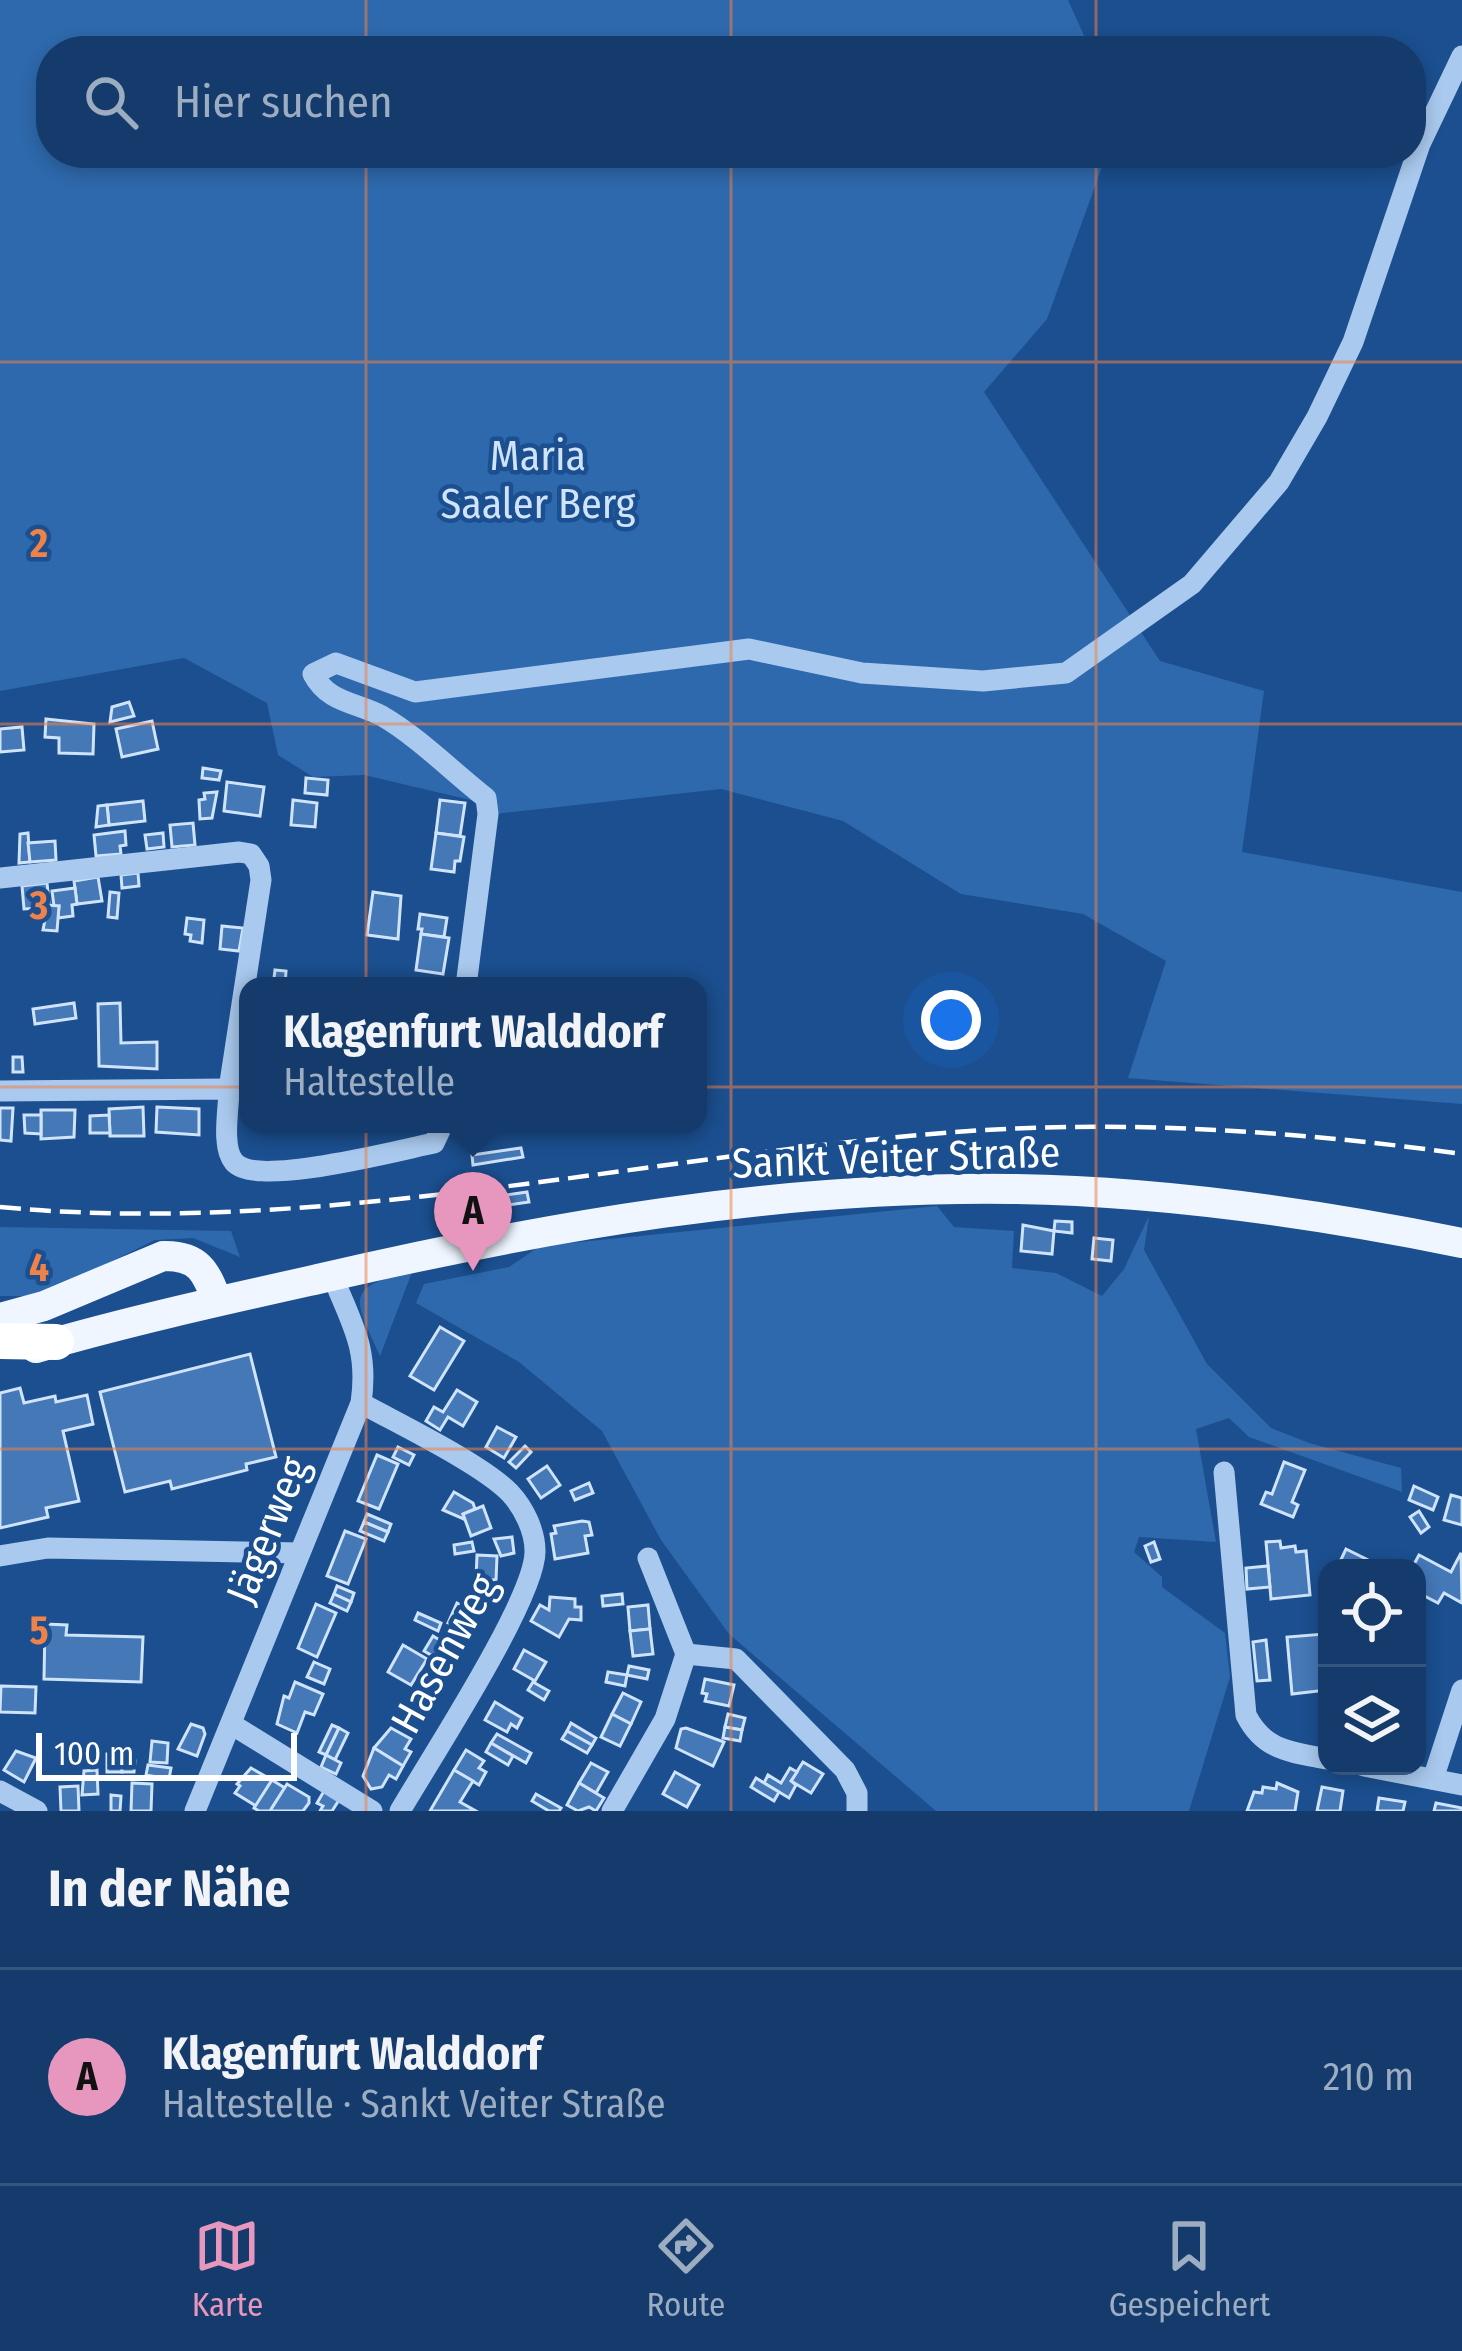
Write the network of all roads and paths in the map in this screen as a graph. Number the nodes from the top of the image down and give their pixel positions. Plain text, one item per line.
1 (1462, 56) edge
2 (1426, 131) edge
3 (1412, 168) edge
4 (0, 878) edge
5 (246, 977) edge
6 (467, 977) edge
7 (239, 1024) edge
8 (229, 1089) junction
9 (0, 1090) edge
10 (439, 1133) edge
11 (1462, 1243) edge
12 (332, 1275) junction
13 (217, 1301) junction
14 (0, 1318) edge
15 (0, 1341) edge
16 (56, 1342) junction
17 (0, 1359) edge
18 (361, 1403) junction
19 (1224, 1472) dead end
20 (299, 1553) junction
21 (0, 1556) edge
22 (648, 1558) dead end
23 (686, 1654) junction
24 (1462, 1690) edge
25 (231, 1724) junction
26 (1318, 1757) edge
27 (1412, 1775) edge
28 (1433, 1779) junction
29 (1462, 1785) edge
30 (0, 1791) edge
31 (37, 1811) edge
32 (195, 1811) edge
33 (372, 1811) edge
34 (400, 1811) edge
35 (612, 1811) edge
36 (857, 1811) edge

1 - 2 street
3 - 6 street
4 - 5 street
7 - 8 street
8 - 9 street
8 - 10 street
11 - 12 main road, Sankt Veiter Straße
12 - 13 main road, Sankt Veiter Straße
12 - 18 street, Jägerweg
13 - 14 main road
13 - 16 main road, Sankt Veiter Straße
15 - 16 highway
16 - 17 main road, Sankt Veiter Straße
18 - 20 street, Jägerweg
18 - 34 street, Hasenweg
19 - 26 street
20 - 21 street
20 - 25 street, Jägerweg
22 - 23 street
23 - 35 street
23 - 36 street
24 - 28 street
25 - 32 street, Jägerweg
25 - 33 street
27 - 28 street
28 - 29 street
30 - 31 street

